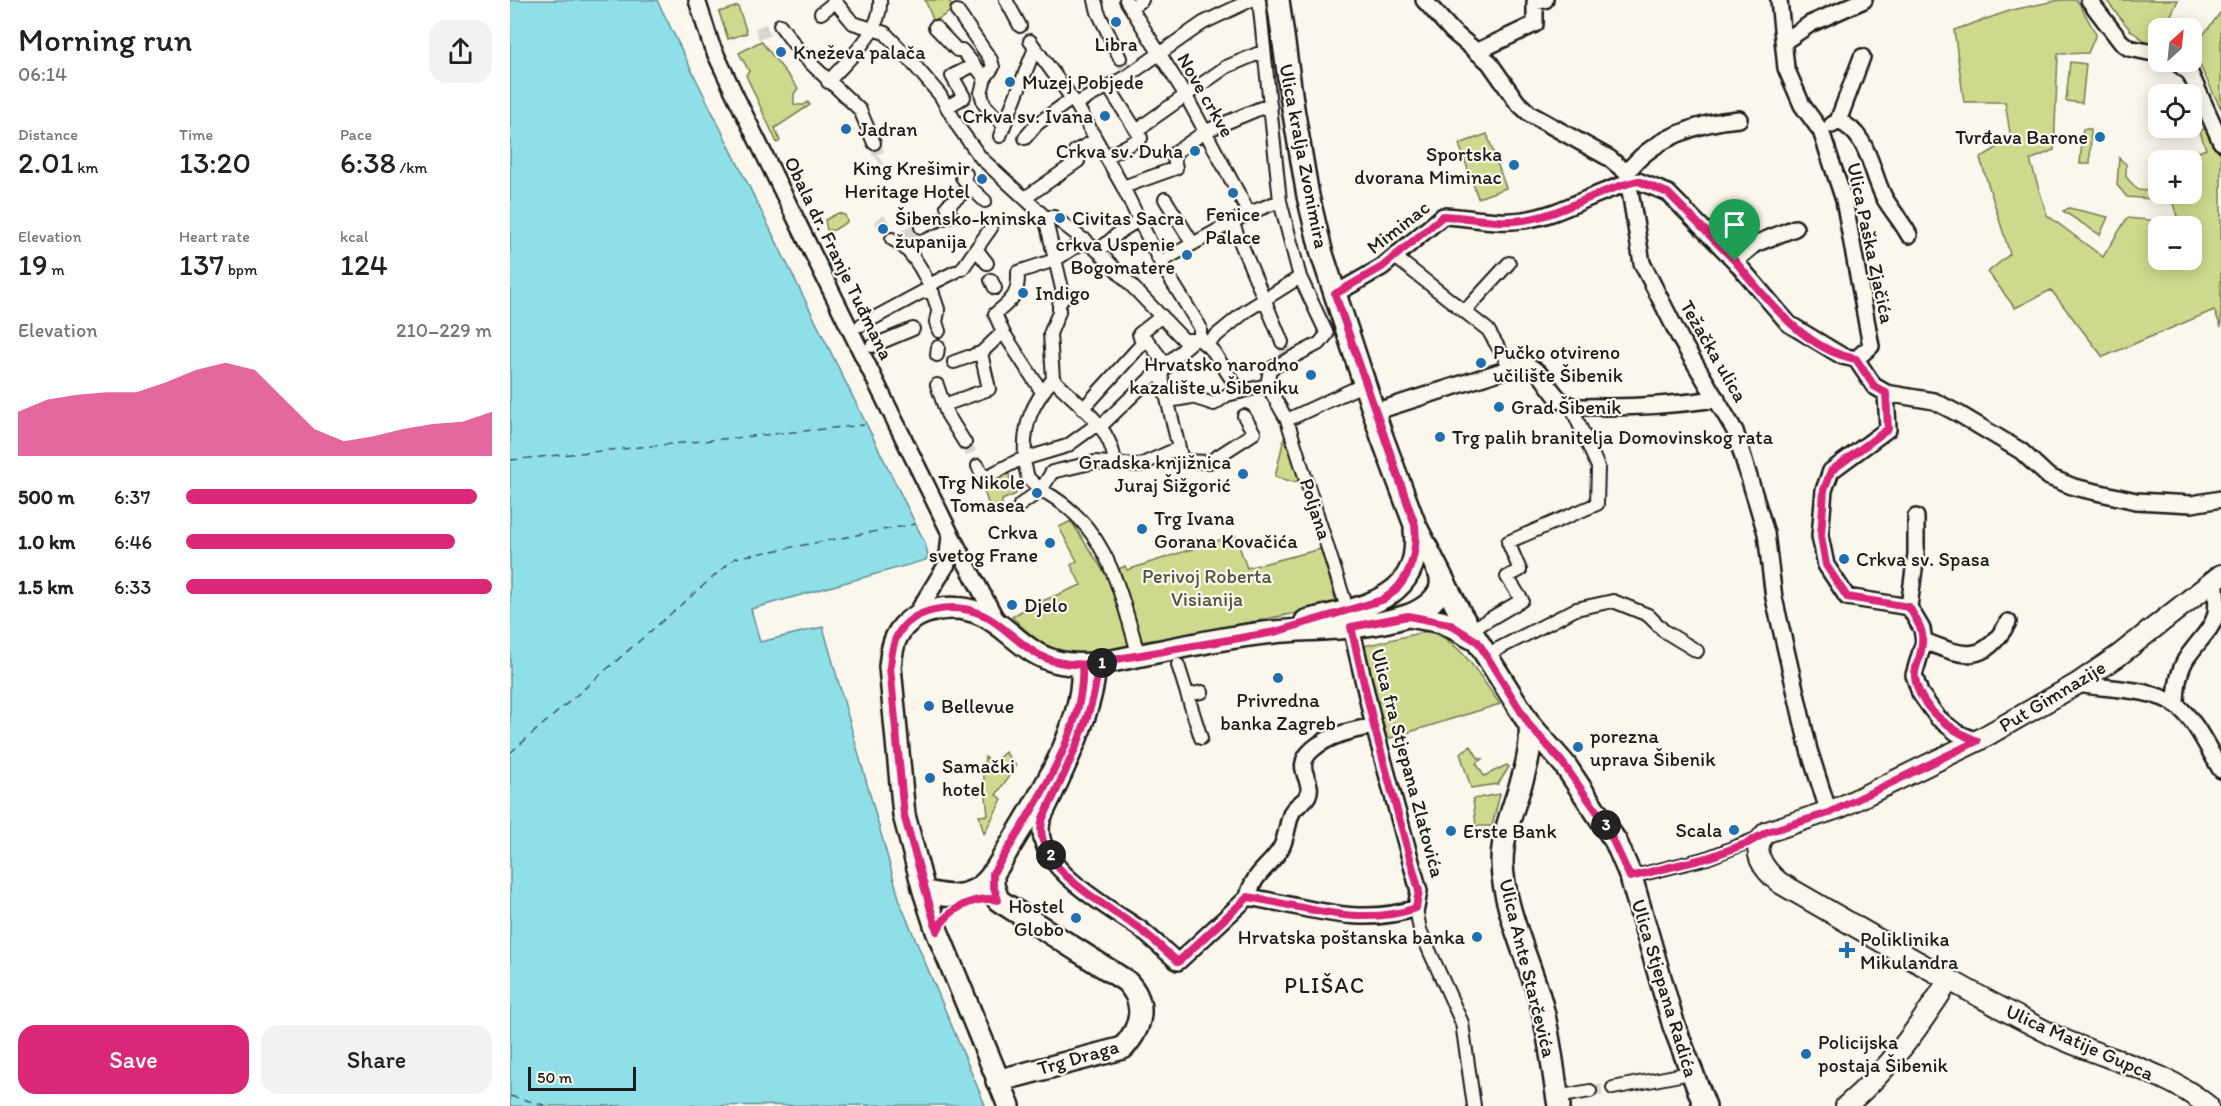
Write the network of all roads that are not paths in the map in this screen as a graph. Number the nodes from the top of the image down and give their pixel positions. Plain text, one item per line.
1 (697, 0) edge
2 (880, 0) edge
3 (1005, 0) edge
4 (1095, 0) edge
5 (1142, 0) edge
6 (1251, 0) edge
7 (1259, 0) edge
8 (1278, 0) edge
9 (1424, 0) edge
10 (1779, 0) edge
11 (1864, 0) edge
12 (2089, 0) edge
13 (834, 1) edge
14 (1538, 1) edge
15 (1129, 4) edge
16 (957, 11) dead end
17 (821, 13) dead end
18 (782, 24) dead end
19 (1020, 26) dead end
20 (935, 27) dead end
21 (872, 30) junction
22 (1785, 41) junction
23 (1264, 51) junction
24 (1476, 51) junction
25 (2148, 52) edge
26 (1160, 55) junction
27 (1862, 57) dead end
28 (974, 65) junction
29 (1125, 68) junction
30 (2189, 72) edge
31 (985, 78) junction
32 (828, 81) junction
33 (1108, 86) junction
34 (1186, 96) junction
35 (1074, 102) junction
36 (947, 107) junction
37 (1271, 108) junction
38 (1739, 119) dead end
39 (1838, 121) junction
40 (1206, 131) junction
41 (1821, 131) junction
42 (1138, 133) junction
43 (1025, 138) dead end
44 (1096, 140) junction
45 (2221, 142) edge
46 (874, 143) tunnel mouth
47 (1106, 157) junction
48 (966, 174) dead end
49 (1628, 178) junction
50 (970, 187) junction
51 (1123, 187) junction
52 (1025, 198) junction
53 (1165, 199) dead end
54 (985, 201) dead end
55 (1280, 201) junction
56 (1249, 213) junction
57 (1046, 217) junction
58 (1139, 220) junction
59 (1232, 222) junction
60 (921, 227) tunnel mouth
61 (991, 228) dead end
62 (1795, 228) dead end
63 (1909, 235) dead end
64 (899, 239) tunnel mouth
65 (1086, 240) junction
66 (1193, 244) junction
67 (976, 249) junction
68 (1098, 251) junction
69 (1395, 257) junction
70 (1055, 260) junction
71 (1735, 261) junction
72 (1160, 262) junction
73 (987, 263) dead end
74 (1509, 263) dead end
75 (1300, 277) junction
76 (932, 288) junction
77 (1335, 294) junction
78 (1266, 300) junction
79 (1465, 311) junction
80 (1162, 316) junction
81 (861, 325) dead end
82 (913, 329) dead end
83 (1003, 332) junction
84 (938, 338) dead end
85 (1142, 338) junction
86 (1199, 342) junction
87 (872, 346) dead end
88 (1284, 351) junction
89 (974, 355) junction
90 (1856, 359) junction
91 (954, 362) dead end
92 (1510, 367) junction
93 (1164, 370) junction
94 (1053, 379) junction
95 (937, 385) dead end
96 (1267, 385) junction
97 (1237, 387) junction
98 (1356, 388) dead end
99 (1042, 392) junction
100 (1886, 393) junction
101 (1717, 399) junction
102 (1168, 401) junction
103 (944, 405) junction
104 (1571, 406) junction
105 (1083, 409) junction
106 (1374, 412) junction
107 (1244, 416) dead end
108 (1286, 417) junction
109 (1100, 424) junction
110 (965, 443) tunnel mouth
111 (1179, 448) junction
112 (1024, 458) junction
113 (1115, 462) junction
114 (978, 466) dead end
115 (1041, 490) junction
116 (2221, 499) edge
117 (1020, 505) dead end
118 (1916, 517) dead end
119 (1415, 525) junction
120 (950, 533) junction
121 (947, 564) junction
122 (966, 564) junction
123 (2218, 577) edge
124 (1444, 590) junction
125 (1389, 596) junction
126 (1344, 599) dead end
127 (1909, 607) junction
128 (1408, 616) junction
129 (914, 618) junction
130 (2008, 622) dead end
131 (1000, 625) junction
132 (1351, 627) junction
133 (1275, 632) junction
134 (1924, 641) junction
135 (1478, 643) junction
136 (1136, 646) dead end
137 (1697, 651) dead end
138 (1090, 664) junction
139 (1178, 665) dead end
140 (2077, 684) junction
141 (1202, 692) dead end
142 (1188, 695) junction
143 (2176, 706) junction
144 (1374, 726) junction
145 (1530, 726) junction
146 (1201, 738) dead end
147 (1977, 741) junction
148 (1562, 762) junction
149 (2221, 770) edge
150 (1525, 774) junction
151 (1829, 813) junction
152 (1761, 837) junction
153 (993, 873) junction
154 (1630, 877) junction
155 (924, 891) junction
156 (1248, 897) junction
157 (998, 900) junction
158 (1416, 908) junction
159 (937, 931) junction
160 (1948, 980) junction
161 (1690, 1073) junction
162 (997, 1081) junction
163 (1613, 1088) tunnel mouth
164 (1590, 1091) tunnel mouth
165 (1558, 1101) edge
166 (1009, 1106) edge
167 (1474, 1106) edge
168 (1705, 1106) edge
169 (1846, 1106) edge
170 (2208, 1106) edge

1 - 120 street, Obala dr. Franje Tuđmana
2 - 21 street
3 - 19 street
4 - 29 street
5 - 15 street
6 - 26 street
7 - 23 street, Ulica kralja Zvonimira
8 - 77 main road, Ulica kralja Zvonimira
9 - 24 street
10 - 22 street, Ulica Paška Zjačića
11 - 22 street
12 - 25 street
13 - 17 street
13 - 21 street
14 - 24 street
15 - 26 street, Nove crkve
16 - 31 street
18 - 32 street
20 - 28 street
21 - 32 street
21 - 36 street
22 - 41 street, Ulica Paška Zjačića
23 - 34 street
23 - 37 street, Ulica kralja Zvonimira
24 - 49 street
26 - 29 street
26 - 34 street, Nove crkve
27 - 39 street
28 - 31 street
28 - 36 street
29 - 33 street
30 - 45 street
31 - 35 street
32 - 46 street
33 - 35 street
33 - 42 street
34 - 40 street, Nove crkve
34 - 42 street
35 - 43 street
35 - 44 street
36 - 52 street
37 - 40 street
37 - 55 street, Ulica kralja Zvonimira
38 - 49 street, Miminac
39 - 41 street
39 - 63 street, Ulica Paška Zjačića
40 - 51 street
40 - 56 street, Nove crkve
41 - 90 street, Ulica Paška Zjačića
42 - 47 street
44 - 47 street
44 - 52 street
47 - 51 street
48 - 50 street
49 - 69 street, Miminac
49 - 71 street
49 - 101 street, Težačka ulica
50 - 54 street
50 - 60 street
51 - 58 street
52 - 57 street
53 - 66 street
55 - 56 street
55 - 75 street, Ulica kralja Zvonimira
56 - 59 street
57 - 65 street
57 - 70 street
58 - 68 street
58 - 72 street
59 - 66 street
59 - 78 street
61 - 67 street
62 - 71 street
64 - 76 street
65 - 68 street
65 - 70 street
66 - 72 street
67 - 73 street
67 - 76 street
68 - 80 street
69 - 77 street, Miminac
69 - 79 street
70 - 83 street
70 - 94 street
71 - 90 street
72 - 86 street
74 - 79 street
75 - 78 street
75 - 88 street, Ulica kralja Zvonimira
76 - 81 street
76 - 84 street
77 - 106 main road, Ulica kralja Zvonimira
78 - 86 street
78 - 88 street
79 - 92 street
80 - 85 street
80 - 86 street
82 - 87 street
83 - 89 street
83 - 99 street
85 - 93 street
85 - 105 street
86 - 93 street
86 - 97 street
88 - 96 street
89 - 91 street
89 - 103 street
90 - 100 street
92 - 104 street
92 - 106 street
93 - 102 street
93 - 109 street
94 - 99 street
94 - 105 street
95 - 103 street
96 - 97 street
96 - 108 street, Poljana
97 - 102 street
98 - 108 street
99 - 112 street
100 - 116 street
100 - 127 street
101 - 104 street
101 - 151 street, Težačka ulica
102 - 111 street
103 - 110 street
104 - 135 street
105 - 109 street
106 - 119 main road
107 - 111 street
108 - 126 street, Poljana
109 - 112 street
109 - 113 street
111 - 113 street
112 - 114 street
112 - 115 street
113 - 115 street
115 - 117 street
115 - 136 street
118 - 127 street
119 - 124 main road
119 - 125 main road
120 - 121 street
120 - 122 street, Obala dr. Franje Tuđmana
121 - 122 street
121 - 129 street
122 - 131 street, Obala dr. Franje Tuđmana
123 - 140 street, Put Gimnazije
123 - 143 street
124 - 125 main road
124 - 128 main road
124 - 135 main road
125 - 133 main road
127 - 134 street
128 - 132 main road
128 - 135 main road
129 - 131 main road
129 - 155 main road
130 - 134 street
131 - 138 main road
132 - 133 main road
132 - 144 street, Ulica fra Stjepana Zlatovića
133 - 138 main road
134 - 147 street
135 - 137 street
135 - 145 main road, Ulica Stjepana Radića
138 - 153 main road
138 - 156 street
139 - 142 street
140 - 143 street
140 - 147 street, Put Gimnazije
141 - 142 street
142 - 146 street
143 - 149 street
144 - 156 street
144 - 158 street, Ulica fra Stjepana Zlatovića
145 - 148 main road, Ulica Stjepana Radića
145 - 150 main road, Ulica Ante Starčevića
147 - 151 street, Put Gimnazije
148 - 150 main road
148 - 154 main road, Ulica Stjepana Radića
150 - 165 main road, Ulica Ante Starčevića
151 - 152 street, Put Gimnazije
152 - 154 street, Put Gimnazije
152 - 160 street, Ulica Matije Gupca
153 - 155 main road
153 - 157 main road
154 - 161 main road, Ulica Stjepana Radića
155 - 159 main road
156 - 158 street
157 - 159 main road
157 - 162 main road, Trg Draga
158 - 167 street
159 - 162 main road
160 - 169 street
160 - 170 street, Ulica Matije Gupca
161 - 163 street
161 - 168 main road, Ulica Stjepana Radića
162 - 166 main road
164 - 165 street

